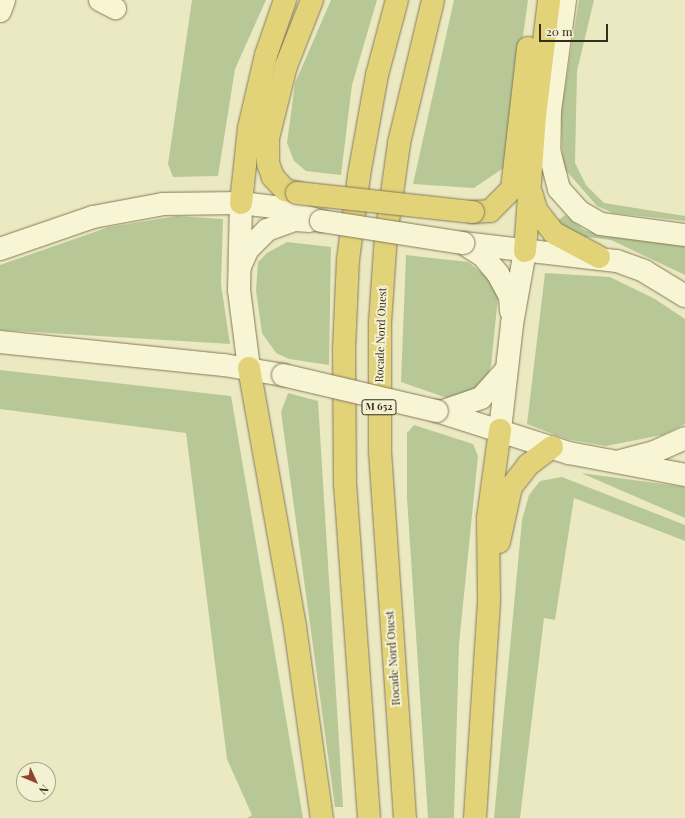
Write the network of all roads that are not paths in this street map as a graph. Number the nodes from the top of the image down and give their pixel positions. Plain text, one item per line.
1 (4, 0) edge
2 (285, 0) edge
3 (312, 0) edge
4 (397, 0) edge
5 (433, 0) edge
6 (537, 0) edge
7 (549, 0) edge
8 (565, 0) edge
9 (0, 11) edge
10 (531, 187) junction
11 (241, 203) junction
12 (321, 221) junction
13 (685, 235) edge
14 (463, 243) junction
15 (2, 247) edge
16 (525, 251) junction
17 (599, 257) junction
18 (238, 270) junction
19 (685, 296) edge
20 (512, 324) junction
21 (0, 342) edge
22 (250, 368) junction
23 (506, 370) junction
24 (439, 412) junction
25 (500, 430) junction
26 (685, 438) edge
27 (552, 447) junction
28 (613, 461) junction
29 (685, 475) edge
30 (488, 600) junction
31 (322, 818) edge
32 (369, 818) edge
33 (405, 818) edge
34 (476, 818) edge

1 - 9 street
2 - 11 highway
3 - 6 highway, bridge
4 - 32 highway
5 - 33 highway, Rocade Nord Ouest / M 652
7 - 10 highway
8 - 13 street
10 - 16 highway
10 - 17 highway
11 - 12 street
11 - 15 street
11 - 18 street
12 - 14 street, bridge
12 - 18 street
14 - 16 street
14 - 20 street
16 - 17 street
16 - 20 street
17 - 19 street
18 - 22 street
20 - 23 street
21 - 22 street
22 - 24 street, bridge
22 - 31 highway
23 - 24 street
23 - 25 street
24 - 25 street
25 - 27 street
25 - 30 highway
26 - 28 street
27 - 28 street
27 - 30 highway
28 - 29 street
30 - 34 highway

